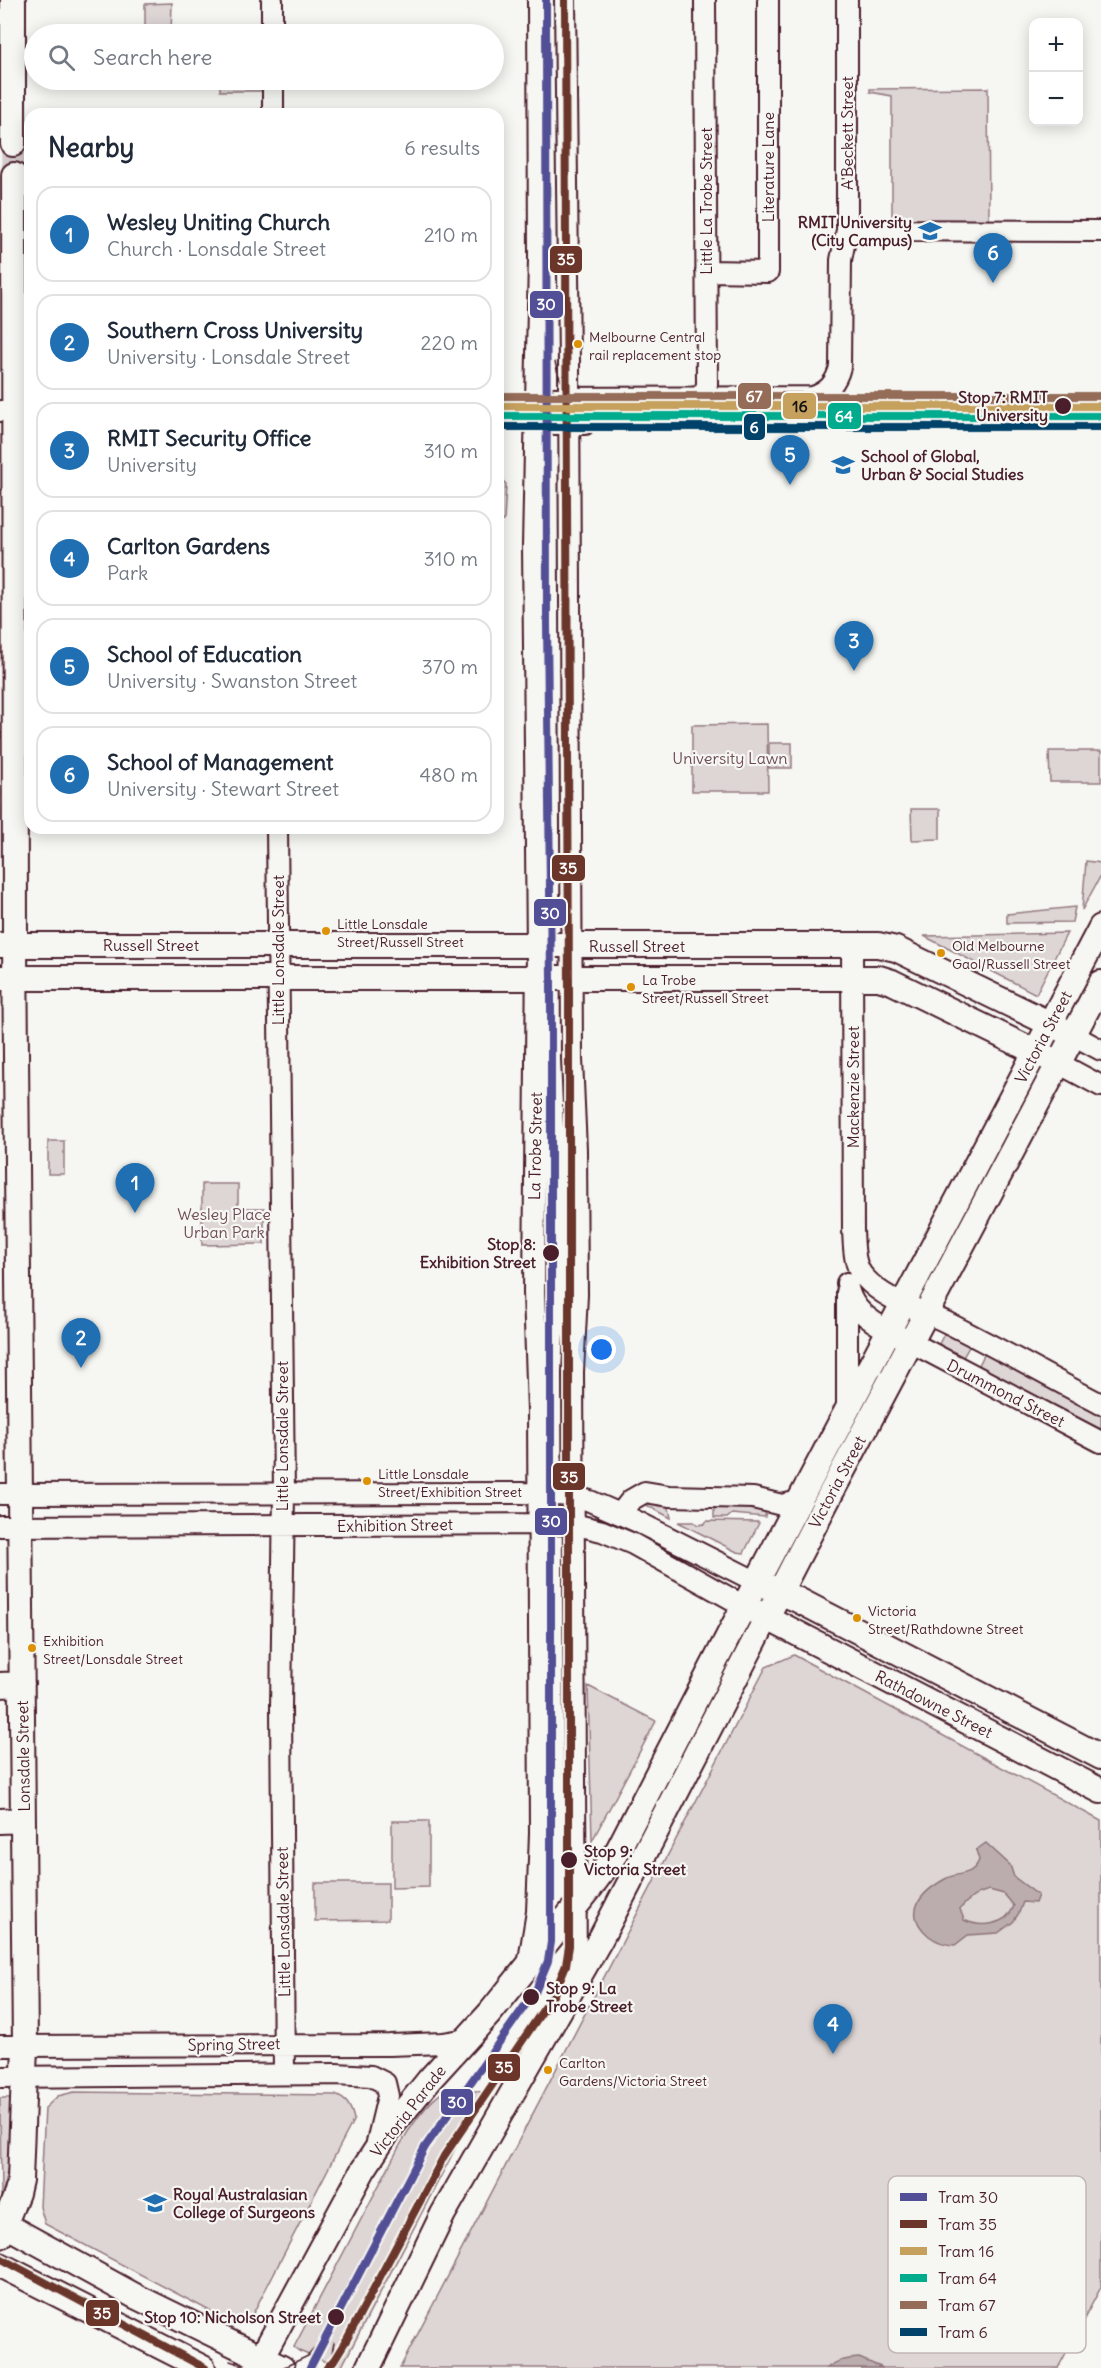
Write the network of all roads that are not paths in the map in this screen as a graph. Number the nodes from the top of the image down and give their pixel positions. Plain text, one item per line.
1 (13, 0) edge
2 (272, 0) edge
3 (538, 0) edge
4 (565, 0) edge
5 (705, 0) edge
6 (768, 0) edge
7 (847, 0) edge
8 (272, 24) edge
9 (273, 90) edge
10 (273, 108) edge
11 (13, 144) tunnel mouth
12 (14, 175) tunnel mouth
13 (847, 230) junction
14 (1101, 231) edge
15 (706, 271) junction
16 (535, 398) junction
17 (569, 398) junction
18 (696, 398) junction
19 (15, 411) edge
20 (534, 424) junction
21 (576, 424) junction
22 (7, 484) edge
23 (7, 614) edge
24 (7, 684) edge
25 (278, 834) edge
26 (1101, 927) edge
27 (8, 945) edge
28 (108, 945) junction
29 (852, 945) junction
30 (278, 946) junction
31 (705, 946) junction
32 (537, 947) junction
33 (572, 947) junction
34 (8, 978) edge
35 (108, 978) junction
36 (278, 978) junction
37 (537, 978) junction
38 (572, 978) junction
39 (706, 978) junction
40 (852, 979) junction
41 (1101, 983) edge
42 (8, 1011) edge
43 (1050, 1023) junction
44 (1073, 1035) junction
45 (1101, 1050) edge
46 (1035, 1052) junction
47 (1058, 1063) junction
48 (1101, 1086) edge
49 (8, 1129) edge
50 (853, 1230) junction
51 (9, 1246) edge
52 (847, 1283) junction
53 (902, 1304) junction
54 (926, 1314) junction
55 (888, 1331) junction
56 (910, 1344) junction
57 (1101, 1404) edge
58 (847, 1411) junction
59 (1101, 1442) edge
60 (168, 1493) junction
61 (284, 1493) junction
62 (314, 1493) junction
63 (538, 1493) junction
64 (10, 1494) edge
65 (66, 1494) junction
66 (573, 1496) junction
67 (799, 1501) junction
68 (620, 1514) junction
69 (539, 1523) junction
70 (573, 1524) junction
71 (10, 1526) edge
72 (65, 1526) junction
73 (167, 1526) junction
74 (282, 1526) junction
75 (313, 1526) junction
76 (757, 1582) junction
77 (780, 1592) junction
78 (744, 1606) junction
79 (766, 1618) junction
80 (903, 1656) junction
81 (890, 1682) junction
82 (11, 1684) edge
83 (1101, 1758) edge
84 (1101, 1791) edge
85 (12, 1820) edge
86 (575, 1907) junction
87 (528, 1966) junction
88 (576, 1982) junction
89 (467, 2039) junction
90 (285, 2044) junction
91 (0, 2046) edge
92 (25, 2046) junction
93 (284, 2074) junction
94 (0, 2077) edge
95 (24, 2077) junction
96 (375, 2150) junction
97 (2, 2228) edge
98 (0, 2265) edge
99 (266, 2365) edge
100 (203, 2368) edge
101 (368, 2368) edge

1 - 11 main road
2 - 8 street
3 - 16 street, La Trobe Street
4 - 17 street
5 - 15 street, Little La Trobe Street
6 - 15 street, Literature Lane
7 - 13 street, A'Beckett Street
9 - 10 street
12 - 19 main road, Lonsdale Street
13 - 14 street
13 - 18 street, A'Beckett Street
15 - 18 street, Little La Trobe Street
16 - 17 street
16 - 20 street, La Trobe Street
17 - 18 street
17 - 21 street
19 - 22 main road, Lonsdale Street
20 - 21 street
20 - 32 street, La Trobe Street
21 - 33 street
22 - 23 main road, Lonsdale Street
23 - 24 main road, Lonsdale Street
24 - 27 main road, Lonsdale Street
25 - 30 street, Little Lonsdale Street
26 - 43 main road, Victoria Street
27 - 28 main road, Russell Street
27 - 34 main road, Lonsdale Street
28 - 30 main road, Russell Street
28 - 35 main road
29 - 31 main road, Russell Street
29 - 40 street, Mackenzie Street
29 - 43 main road, Russell Street
30 - 32 main road, Russell Street
30 - 36 street, Little Lonsdale Street
31 - 33 main road, Russell Street
31 - 39 main road
32 - 33 main road, Russell Street
32 - 37 street, La Trobe Street
33 - 38 street
34 - 35 main road, Russell Street
34 - 42 main road, Lonsdale Street
35 - 36 main road, Russell Street
36 - 37 main road, Russell Street
36 - 61 street, Little Lonsdale Street
37 - 38 main road, Russell Street
37 - 63 street, La Trobe Street
38 - 39 main road, Russell Street
38 - 66 street
39 - 40 main road, Russell Street
40 - 46 main road, Russell Street
40 - 50 street, Mackenzie Street
41 - 44 main road, Victoria Street
42 - 49 main road, Lonsdale Street
43 - 44 main road, Russell Street
43 - 46 main road, Victoria Street
44 - 45 street
44 - 47 main road, Victoria Street
46 - 47 main road, Russell Street
46 - 53 main road, Victoria Street
47 - 48 street
47 - 54 main road, Victoria Street
49 - 51 main road, Lonsdale Street
50 - 52 street, Mackenzie Street
50 - 53 street, Mackenzie Street
51 - 64 main road, Lonsdale Street
52 - 55 street
52 - 58 street, Mackenzie Street
53 - 54 street, Mackenzie Street
53 - 55 main road, Victoria Street
54 - 56 main road, Victoria Street
54 - 57 street, Drummond Street
55 - 56 street
55 - 58 main road, Victoria Street
56 - 59 street, Drummond Street
56 - 77 main road, Victoria Street
58 - 67 main road, Victoria Street
60 - 61 street, Exhibition Street
60 - 65 street, Exhibition Street
60 - 73 street
61 - 62 street, Exhibition Street
61 - 74 street, Little Lonsdale Street
62 - 63 street, Exhibition Street
62 - 75 street
63 - 66 street, Exhibition Street
63 - 69 street, La Trobe Street
64 - 65 street, Exhibition Street
64 - 71 main road, Lonsdale Street
65 - 72 street
66 - 68 street, Exhibition Street
66 - 70 street
67 - 68 street
67 - 76 main road, Victoria Street
68 - 76 street, Exhibition Street
69 - 70 street, Exhibition Street
69 - 75 street, Exhibition Street
69 - 87 street, La Trobe Street
70 - 78 street, Exhibition Street
70 - 86 street
71 - 72 street, Exhibition Street
71 - 82 main road, Lonsdale Street
72 - 73 street, Exhibition Street
73 - 74 street, Exhibition Street
74 - 75 street, Exhibition Street
74 - 90 street, Little Lonsdale Street
76 - 77 main road, Exhibition Street
76 - 78 main road, Victoria Street
77 - 79 main road, Victoria Street
77 - 80 main road, Rathdowne Street
78 - 79 main road, Exhibition Street
78 - 86 main road, Victoria Street
79 - 81 main road, Rathdowne Street
79 - 88 main road, Victoria Street
80 - 81 main road
80 - 83 main road, Rathdowne Street
81 - 84 main road, Rathdowne Street
82 - 85 main road, Lonsdale Street
85 - 92 main road, Lonsdale Street
86 - 87 main road, Victoria Parade
86 - 88 street
87 - 89 main road, Victoria Parade
88 - 101 main road
89 - 90 street, Spring Street
89 - 96 main road, Victoria Parade
90 - 92 street, Spring Street
90 - 93 street, Little Lonsdale Street
91 - 92 street, Spring Street
92 - 95 main road, Lonsdale Street
93 - 95 street, Spring Street
93 - 96 street, Spring Street
94 - 95 street, Spring Street
95 - 97 main road, Lonsdale Street
96 - 99 main road, Victoria Parade
97 - 99 main road
98 - 100 main road

